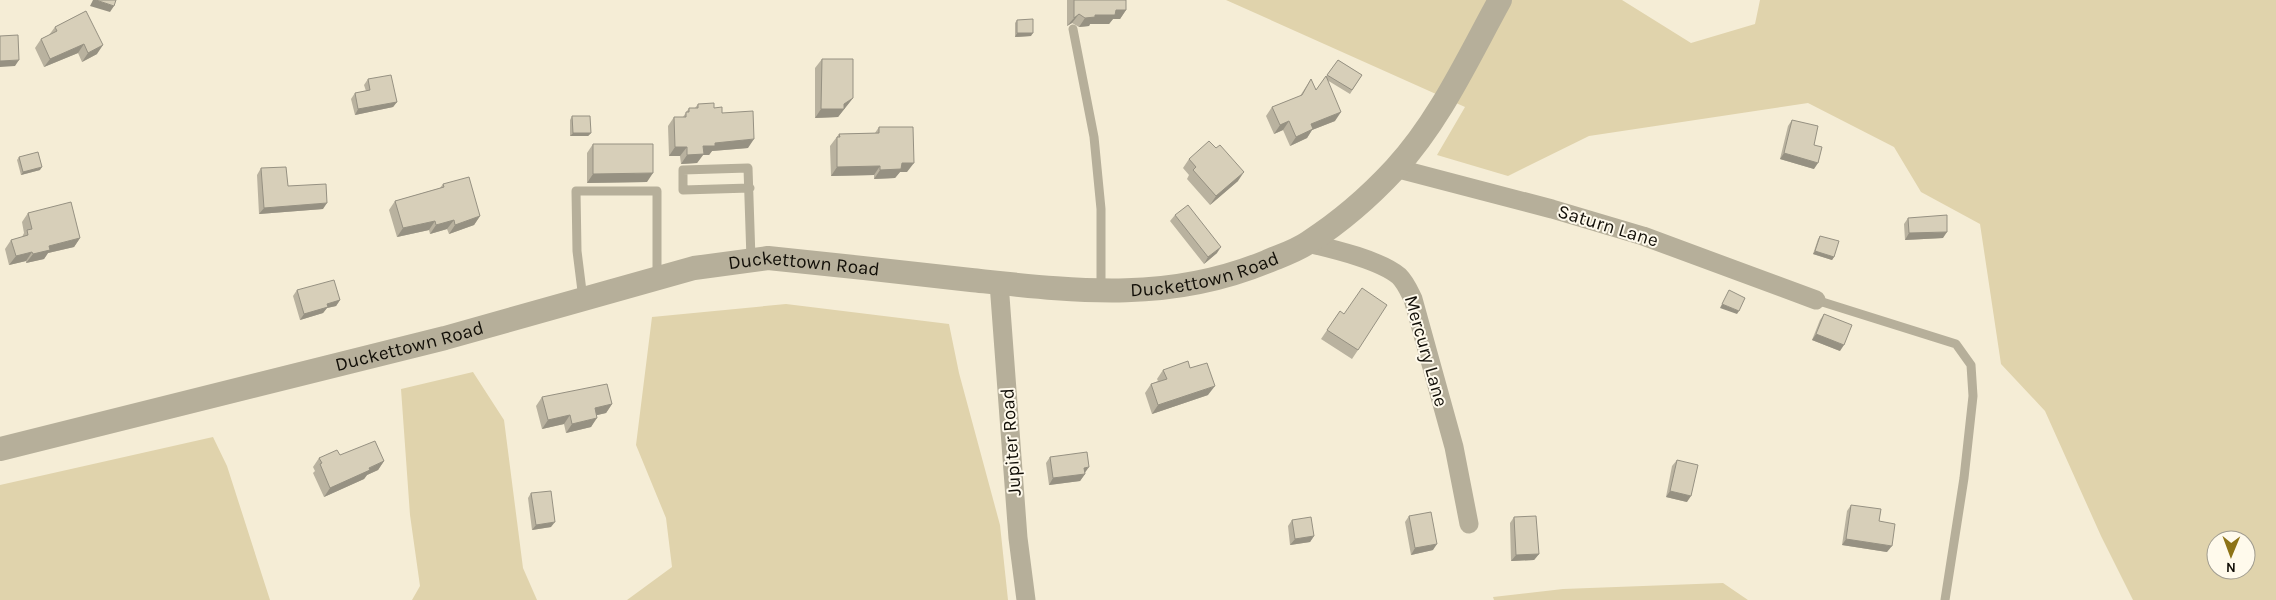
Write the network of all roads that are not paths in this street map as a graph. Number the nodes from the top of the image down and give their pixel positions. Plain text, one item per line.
1 (1500, 0) edge
2 (1073, 29) edge
3 (1395, 168) junction
4 (750, 188) junction
5 (1308, 243) junction
6 (751, 260) junction
7 (657, 278) junction
8 (999, 283) junction
9 (1102, 291) junction
10 (583, 299) junction
11 (1816, 300) joint
12 (0, 449) edge
13 (1469, 524) dead end
14 (1026, 600) edge
15 (1945, 600) edge

1 - 3 street, Duckettown Road
2 - 9 lane
3 - 5 street, Duckettown Road
3 - 11 street, Saturn Lane
4 - 4 lane
4 - 6 lane
5 - 9 street, Duckettown Road
5 - 13 street, Mercury Lane
6 - 7 street, Duckettown Road
6 - 8 street, Duckettown Road
7 - 10 street, Duckettown Road
7 - 10 lane
8 - 9 street, Duckettown Road
8 - 14 street, Jupiter Road
10 - 12 street, Duckettown Road
11 - 15 lane

